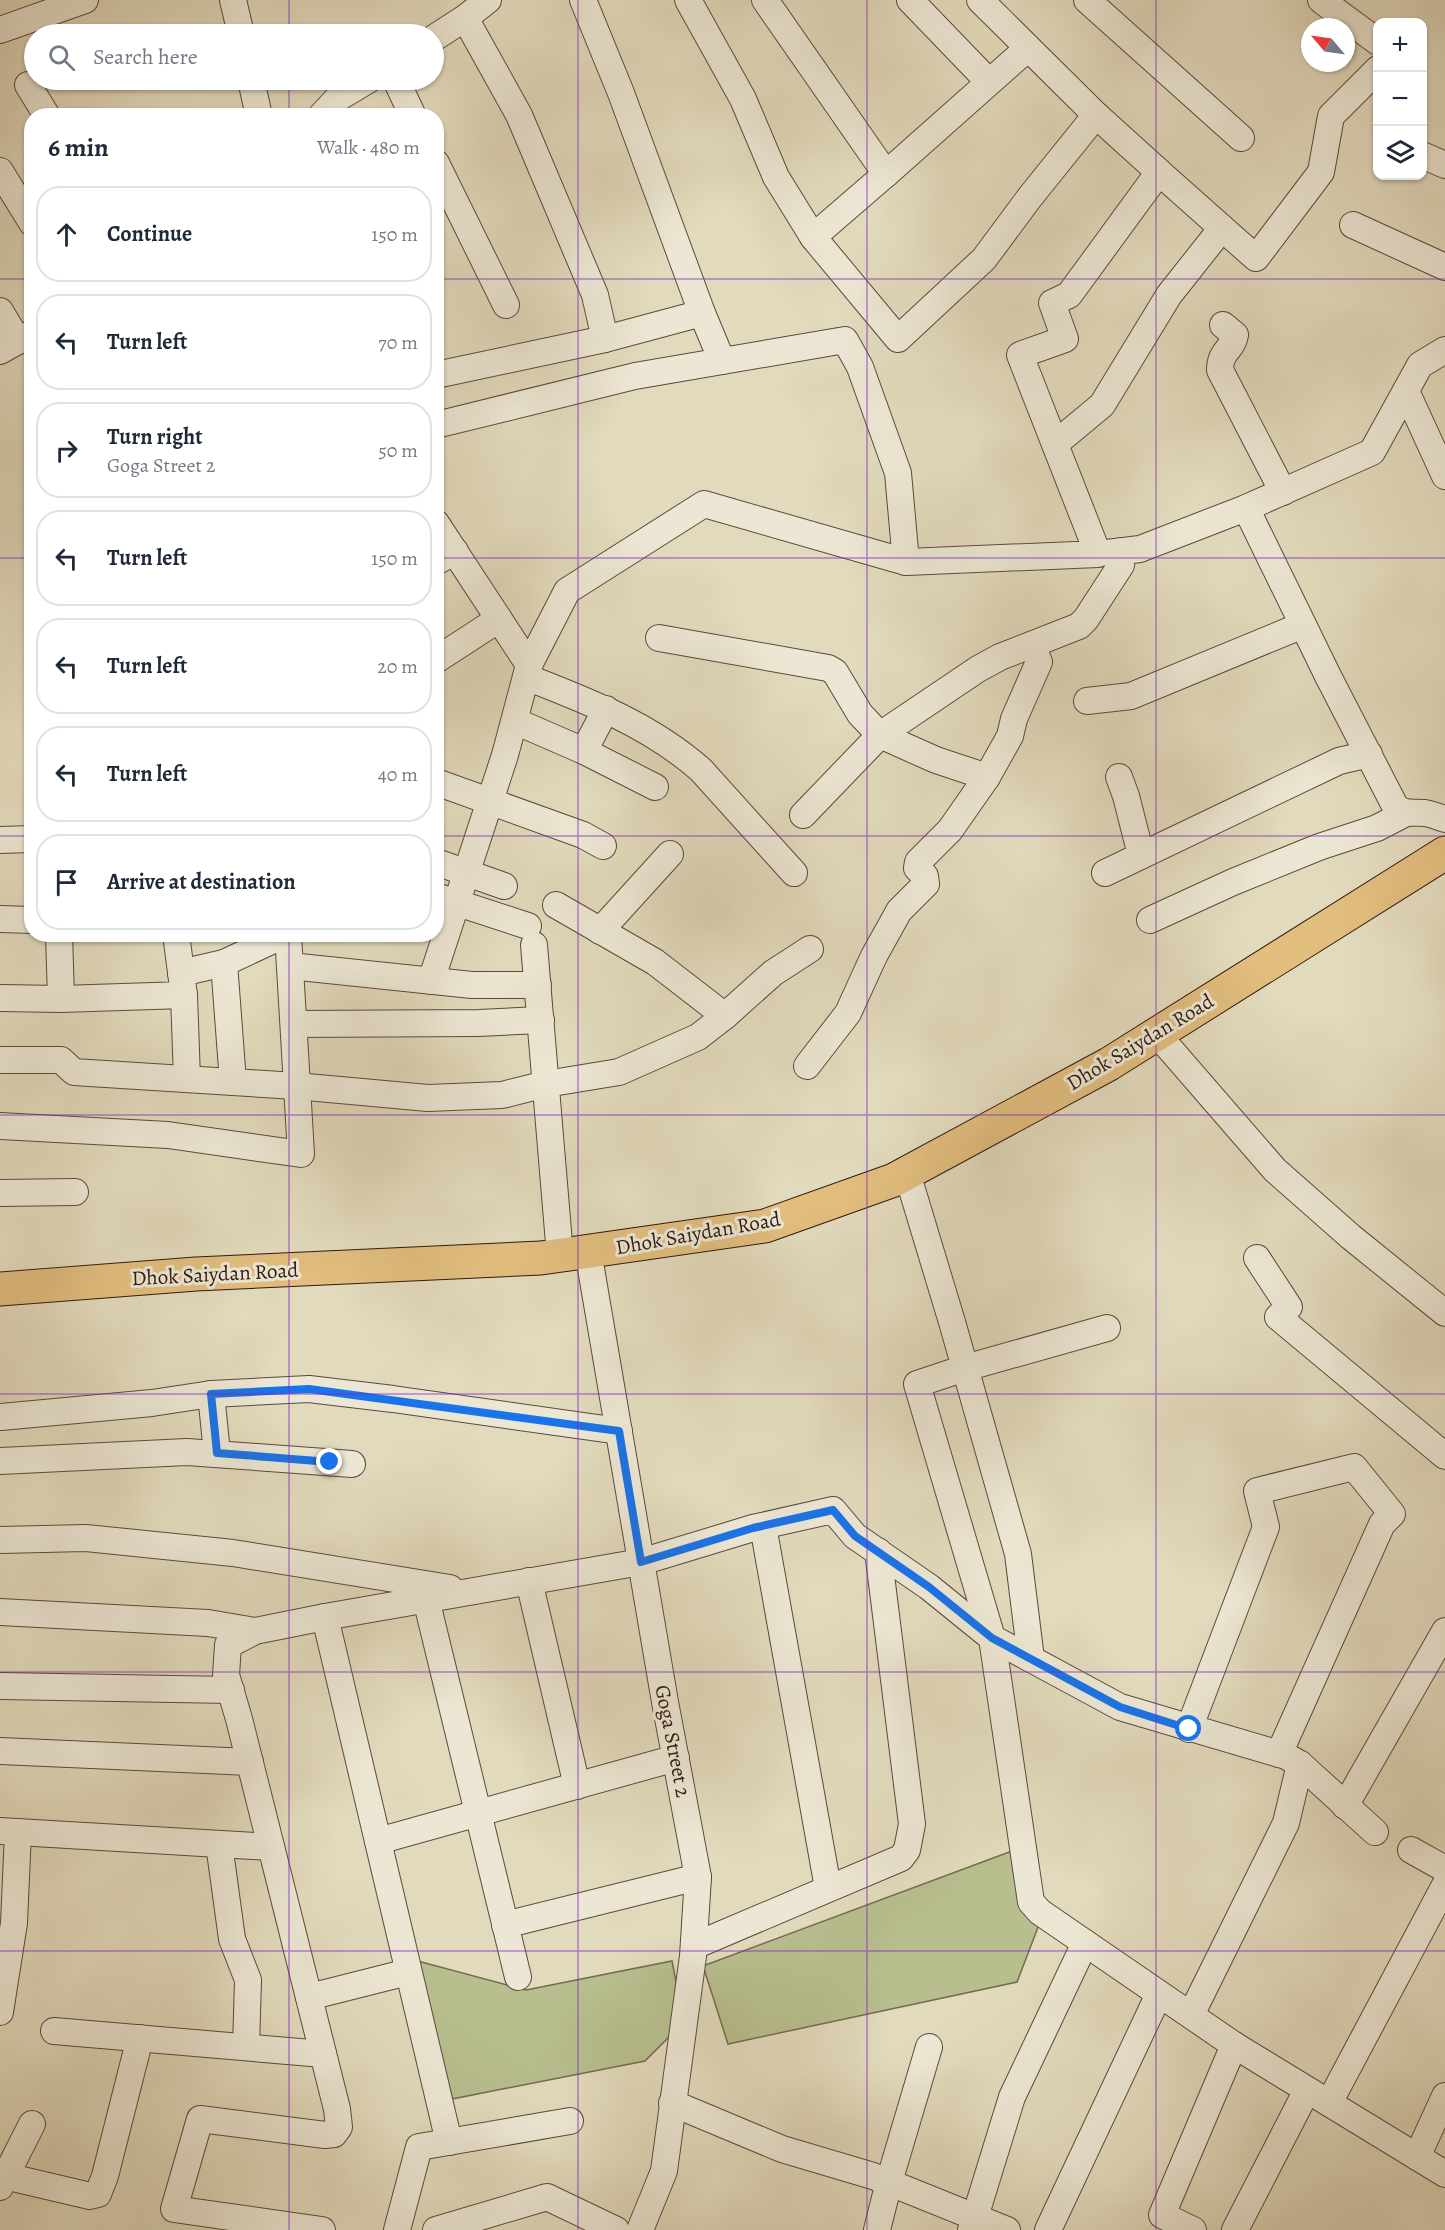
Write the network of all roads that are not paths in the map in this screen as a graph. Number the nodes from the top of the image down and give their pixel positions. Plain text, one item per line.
1 (85, 0) edge
2 (233, 0) edge
3 (488, 0) edge
4 (583, 0) edge
5 (687, 0) edge
6 (765, 0) edge
7 (910, 0) edge
8 (980, 0) edge
9 (1087, 0) edge
10 (1320, 0) edge
11 (465, 18) junction
12 (239, 24) edge
13 (0, 30) edge
14 (444, 32) edge
15 (1373, 39) edge
16 (1028, 48) junction
17 (1374, 72) edge
18 (989, 82) junction
19 (32, 90) edge
20 (253, 90) edge
21 (351, 90) edge
22 (401, 90) edge
23 (42, 108) edge
24 (257, 108) edge
25 (329, 108) edge
26 (409, 108) edge
27 (1096, 115) junction
28 (1240, 138) dead end
29 (1427, 157) edge
30 (1445, 165) edge
31 (0, 171) edge
32 (1159, 172) junction
33 (886, 174) junction
34 (444, 179) edge
35 (24, 210) edge
36 (1353, 225) dead end
37 (1221, 228) junction
38 (813, 237) junction
39 (1445, 267) edge
40 (506, 305) dead end
41 (0, 311) edge
42 (702, 314) junction
43 (1223, 325) dead end
44 (604, 339) junction
45 (16, 342) edge
46 (1445, 350) edge
47 (722, 362) junction
48 (444, 373) edge
49 (1406, 391) junction
50 (444, 423) edge
51 (1054, 444) junction
52 (1445, 476) edge
53 (1282, 492) junction
54 (1246, 508) junction
55 (1110, 553) junction
56 (446, 557) edge
57 (906, 562) junction
58 (499, 619) junction
59 (1303, 625) junction
60 (659, 638) dead end
61 (1032, 645) junction
62 (444, 655) edge
63 (528, 671) junction
64 (1087, 700) dead end
65 (606, 709) junction
66 (514, 721) junction
67 (880, 735) junction
68 (584, 751) junction
69 (1369, 754) junction
70 (987, 777) junction
71 (1119, 777) dead end
72 (444, 785) edge
73 (655, 787) dead end
74 (490, 802) junction
75 (1406, 813) junction
76 (803, 815) dead end
77 (1445, 819) edge
78 (24, 839) edge
79 (0, 840) edge
80 (603, 846) dead end
81 (1445, 853) edge
82 (670, 854) dead end
83 (1141, 855) junction
84 (444, 865) edge
85 (794, 873) dead end
86 (1105, 873) dead end
87 (466, 874) junction
88 (504, 886) dead end
89 (447, 900) edge
90 (556, 905) dead end
91 (444, 915) edge
92 (0, 919) edge
93 (24, 920) edge
94 (1150, 920) dead end
95 (600, 931) junction
96 (59, 942) edge
97 (177, 942) edge
98 (270, 942) edge
99 (288, 942) edge
100 (439, 942) edge
101 (810, 949) dead end
102 (224, 963) junction
103 (290, 966) junction
104 (431, 981) junction
105 (183, 984) junction
106 (538, 985) junction
107 (0, 998) edge
108 (62, 999) junction
109 (725, 1016) junction
110 (541, 1020) junction
111 (294, 1024) junction
112 (1157, 1034) junction
113 (0, 1060) edge
114 (807, 1066) dead end
115 (188, 1079) junction
116 (232, 1082) junction
117 (546, 1084) junction
118 (296, 1086) junction
119 (0, 1126) edge
120 (907, 1173) junction
121 (75, 1192) dead end
122 (0, 1193) edge
123 (574, 1253) junction
124 (1257, 1257) dead end
125 (0, 1289) edge
126 (1445, 1313) edge
127 (1107, 1328) dead end
128 (965, 1368) junction
129 (211, 1394) junction
130 (1, 1417) edge
131 (619, 1431) junction
132 (217, 1453) junction
133 (1445, 1456) edge
134 (0, 1461) edge
135 (352, 1464) dead end
136 (763, 1526) junction
137 (0, 1540) edge
138 (878, 1551) junction
139 (641, 1562) junction
140 (529, 1581) junction
141 (468, 1591) junction
142 (426, 1599) junction
143 (0, 1612) edge
144 (325, 1617) junction
145 (255, 1631) junction
146 (1445, 1631) edge
147 (992, 1638) junction
148 (1031, 1659) junction
149 (0, 1686) edge
150 (231, 1690) junction
151 (1189, 1729) junction
152 (0, 1751) edge
153 (676, 1758) junction
154 (1289, 1759) junction
155 (250, 1762) junction
156 (577, 1786) junction
157 (1345, 1806) junction
158 (477, 1813) junction
159 (9, 1832) edge
160 (1375, 1832) dead end
161 (378, 1841) junction
162 (219, 1844) junction
163 (271, 1847) junction
164 (1411, 1850) dead end
165 (1445, 1869) edge
166 (698, 1877) junction
167 (1445, 1885) edge
168 (828, 1888) junction
169 (505, 1925) junction
170 (1085, 1943) junction
171 (694, 1946) junction
172 (408, 1972) junction
173 (518, 1977) dead end
174 (1159, 1994) junction
175 (309, 1997) junction
176 (0, 2012) edge
177 (1191, 2016) junction
178 (54, 2031) dead end
179 (140, 2038) junction
180 (1234, 2045) junction
181 (246, 2047) junction
182 (929, 2047) dead end
183 (323, 2054) junction
184 (1307, 2090) junction
185 (1445, 2096) edge
186 (672, 2103) junction
187 (1329, 2103) junction
188 (570, 2121) dead end
189 (32, 2124) dead end
190 (449, 2142) junction
191 (1417, 2157) junction
192 (1445, 2174) edge
193 (2, 2181) edge
194 (889, 2182) junction
195 (974, 2223) edge
196 (322, 2230) edge
197 (397, 2230) edge
198 (436, 2230) edge
199 (616, 2230) edge
200 (640, 2230) edge
201 (878, 2230) edge
202 (1007, 2230) edge
203 (1047, 2230) edge
204 (1193, 2230) edge
205 (1235, 2230) edge

1 - 13 street
2 - 12 street
3 - 11 street
4 - 42 street
5 - 38 street
6 - 33 street
7 - 18 street
8 - 16 street
9 - 28 street
10 - 15 street
11 - 14 street
11 - 44 street
16 - 18 street
16 - 27 street
17 - 37 street
18 - 33 street
19 - 23 street
20 - 24 street
21 - 25 street
22 - 26 street
27 - 32 street
27 - 38 street
29 - 30 street
31 - 35 street
32 - 37 street
32 - 51 street
33 - 38 street
34 - 40 street
36 - 39 street
37 - 51 street
41 - 45 street
42 - 44 street
42 - 47 street
43 - 53 street
44 - 48 street
46 - 49 street
47 - 50 street
47 - 57 street
49 - 52 street
49 - 53 street
51 - 55 street
53 - 54 street
54 - 55 street
54 - 59 street
55 - 57 street
55 - 61 street
56 - 58 street
57 - 63 street
58 - 62 street
58 - 63 street
59 - 64 street
59 - 69 street
60 - 67 street
61 - 67 street
61 - 70 street
63 - 65 street
63 - 66 street
65 - 68 street
65 - 85 street
66 - 68 street
66 - 74 street
67 - 70 street
67 - 76 street
68 - 73 street
69 - 75 street
69 - 83 street
70 - 114 street
71 - 83 street
72 - 74 street
74 - 80 street
74 - 87 street
75 - 77 street
75 - 94 street
78 - 79 street
81 - 112 main road, Dhok Saiydan Road
82 - 95 street
83 - 86 street
84 - 87 street
87 - 88 street
87 - 89 street
89 - 91 street
89 - 106 street, Goga Street 2
90 - 95 street
92 - 93 street
95 - 109 street
96 - 108 street
97 - 105 street
98 - 102 street
99 - 103 street
100 - 104 street
101 - 109 street
102 - 105 street
102 - 116 street
103 - 104 street
103 - 111 street
104 - 106 street
105 - 108 street
105 - 115 street
106 - 110 street, Goga Street 2
107 - 108 street
109 - 117 street
110 - 111 street
110 - 117 street, Goga Street 2
111 - 118 street
112 - 120 main road, Dhok Saiydan Road
112 - 126 street
113 - 115 street
115 - 116 street
116 - 118 street
117 - 118 street
117 - 123 street, Goga Street 2
118 - 119 street
120 - 123 main road, Dhok Saiydan Road
120 - 128 street
121 - 122 street
123 - 125 main road, Dhok Saiydan Road
123 - 131 street, Goga Street 2
124 - 133 street
127 - 128 street
128 - 147 street
128 - 148 street
129 - 130 street
129 - 131 street
129 - 132 street
131 - 139 street, Goga Street 2
132 - 134 street
132 - 135 street
136 - 138 street
136 - 139 street
136 - 168 street
137 - 141 street
138 - 147 street
138 - 168 street
139 - 140 street
139 - 153 street, Goga Street 2
140 - 141 street
140 - 156 street
141 - 142 street
142 - 144 street
142 - 158 street
143 - 145 street
144 - 145 street
144 - 161 street
145 - 150 street
146 - 157 street
147 - 148 street
147 - 170 street
148 - 151 street
149 - 150 street
150 - 155 street
151 - 154 street
151 - 154 street
152 - 155 street
153 - 156 street
153 - 166 street, Goga Street 2
154 - 157 street
154 - 177 street
155 - 163 street
156 - 158 street
157 - 160 street
158 - 161 street
158 - 169 street
159 - 162 street
159 - 176 street
161 - 172 street
162 - 163 street
162 - 181 street
163 - 175 street
164 - 165 street
166 - 169 street
166 - 171 street, Goga Street 2
167 - 187 street
168 - 171 street
169 - 173 street
170 - 174 street
170 - 195 street
171 - 186 street, Goga Street 2
172 - 175 street
172 - 190 street
174 - 177 street
174 - 203 street
175 - 183 street
177 - 180 street
178 - 179 street
179 - 181 street
179 - 193 street
180 - 184 street
180 - 204 street
181 - 183 street
182 - 194 street
183 - 196 street
184 - 187 street
184 - 205 street
185 - 191 street
186 - 194 street
186 - 200 street, Goga Street 2
187 - 191 street
188 - 190 street
189 - 193 street
190 - 197 street
191 - 192 street
194 - 195 street
194 - 201 street
195 - 202 street
198 - 199 street

